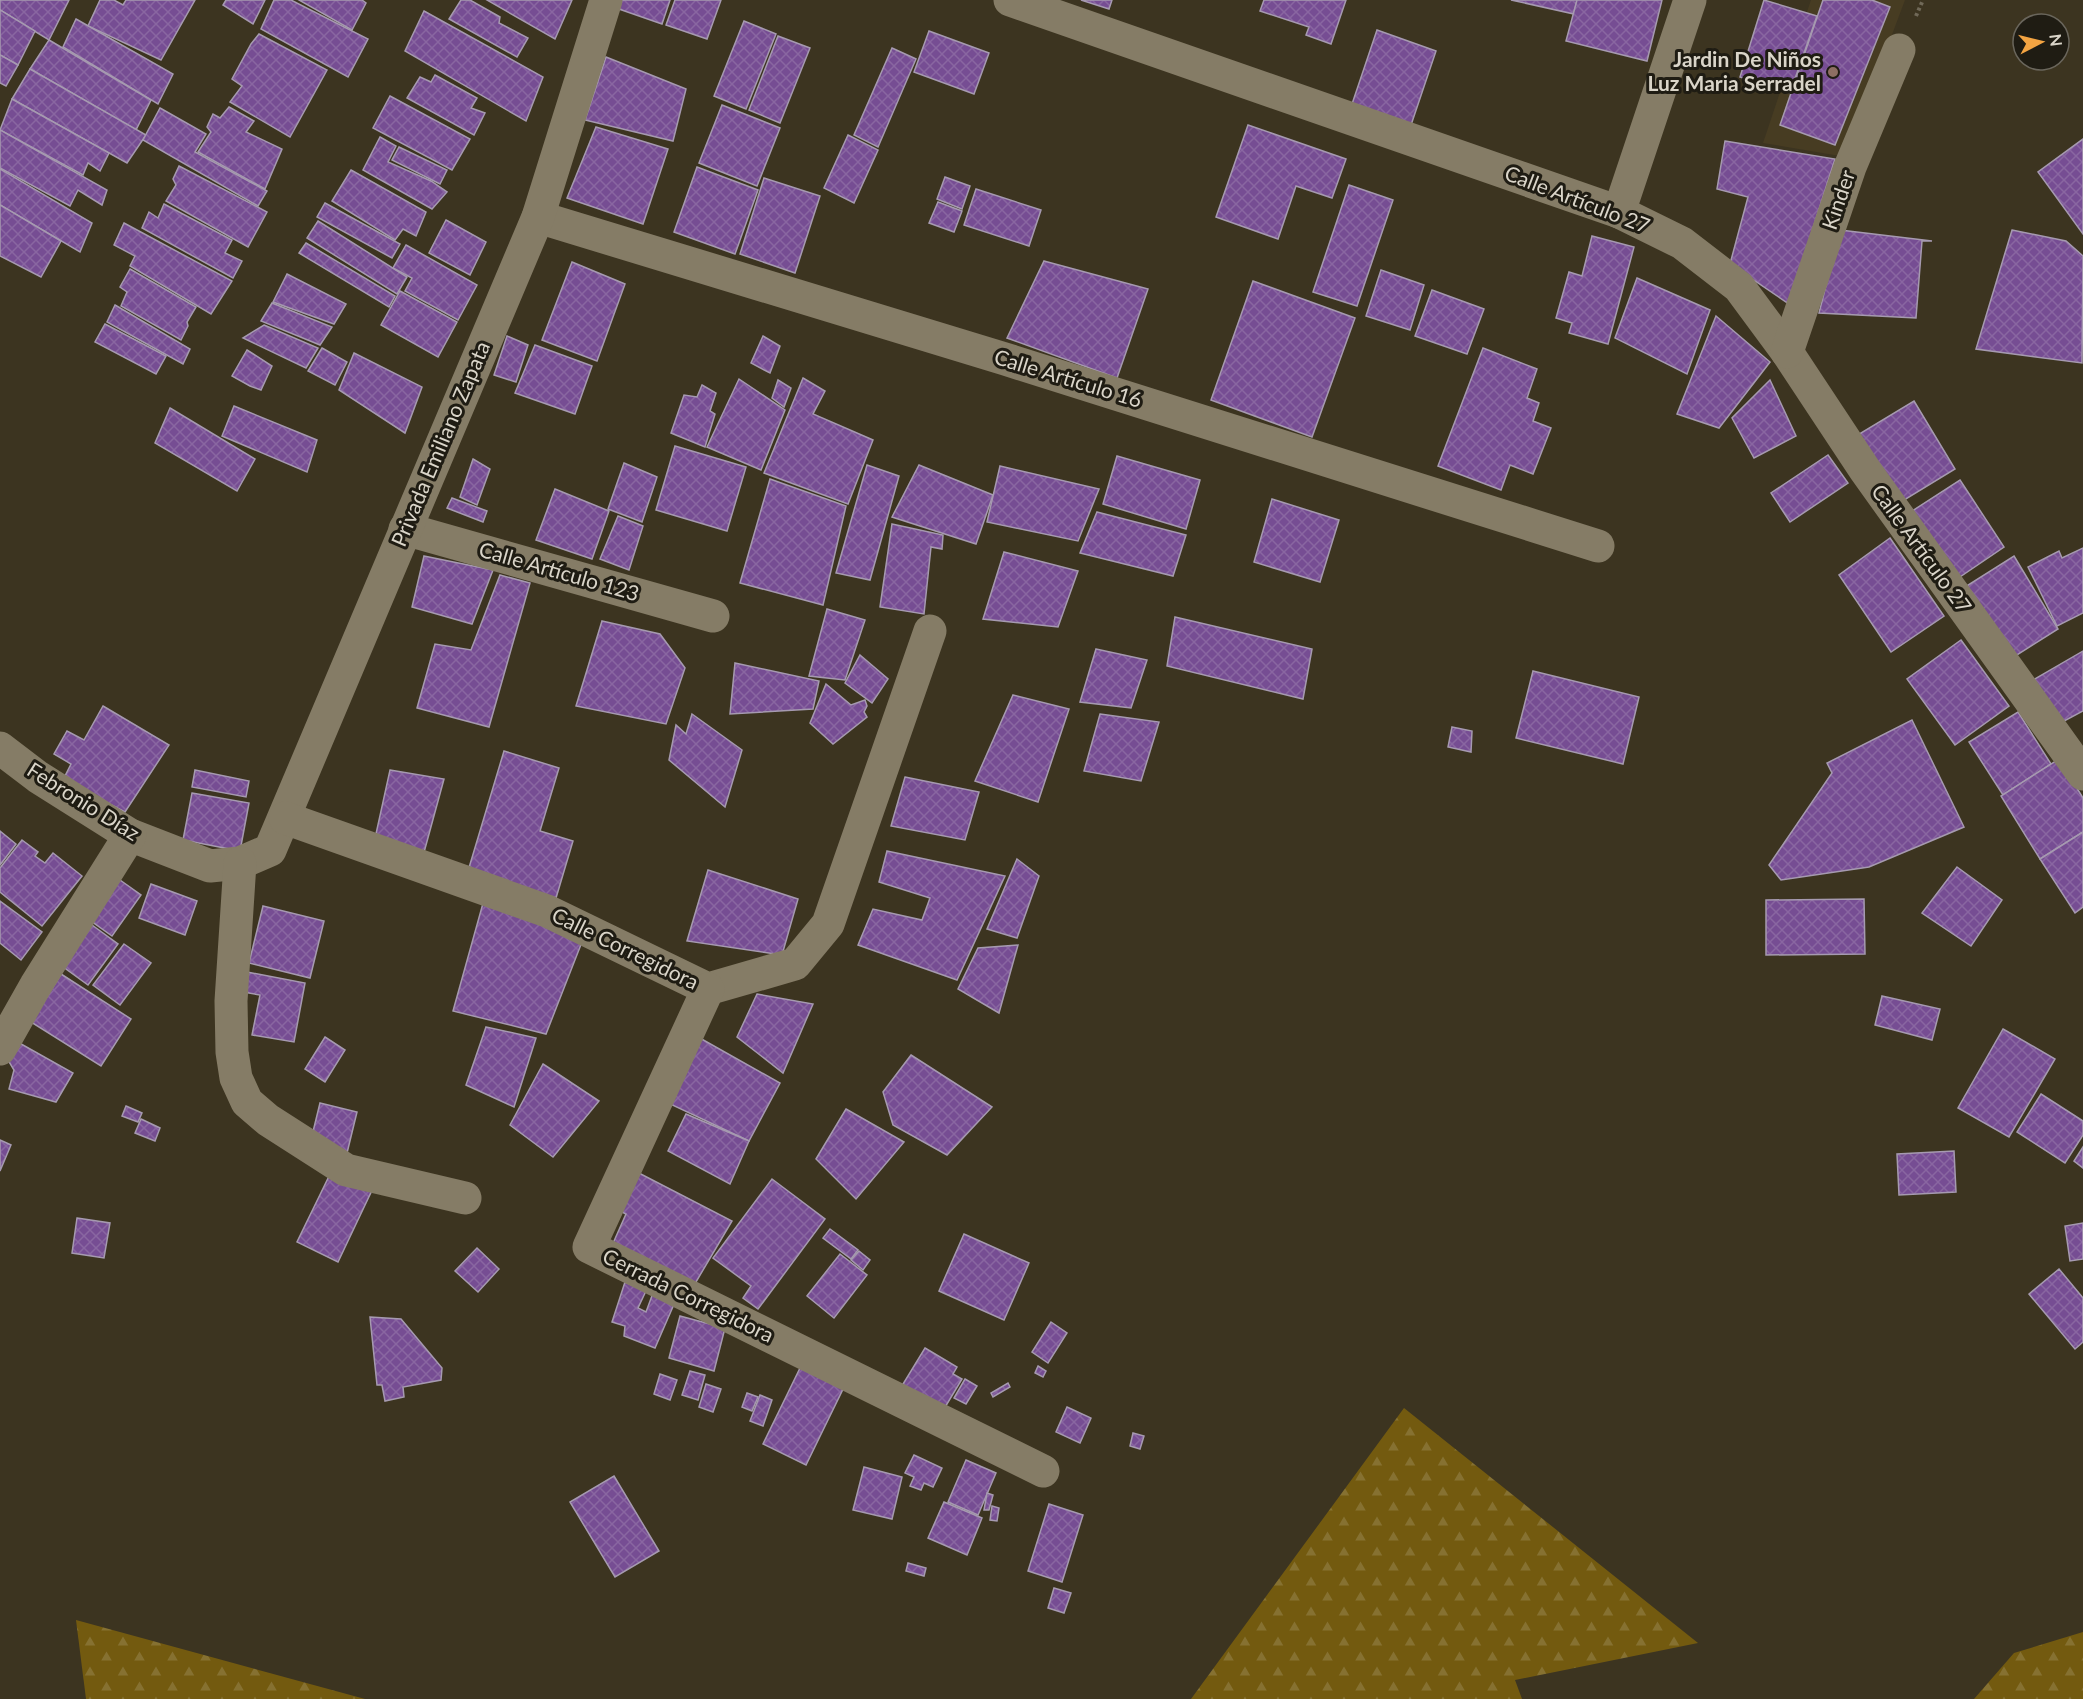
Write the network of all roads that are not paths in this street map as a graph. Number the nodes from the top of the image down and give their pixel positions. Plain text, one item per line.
1 (606, 0) edge
2 (1010, 0) edge
3 (1690, 0) edge
4 (1899, 51) dead end
5 (1618, 212) junction
6 (538, 217) junction
7 (1787, 352) junction
8 (405, 529) junction
9 (1598, 546) dead end
10 (713, 616) dead end
11 (930, 631) dead end
12 (0, 748) edge
13 (2083, 774) edge
14 (285, 818) junction
15 (130, 835) junction
16 (240, 863) junction
17 (708, 989) junction
18 (0, 1049) edge
19 (465, 1198) dead end
20 (1043, 1471) dead end

1 - 6 street, Privada Emiliano Zapata
2 - 5 street, Calle Artículo 27
3 - 5 street
4 - 7 street, Kinder
5 - 7 street, Calle Artículo 27
6 - 8 street, Privada Emiliano Zapata
6 - 9 street, Calle Artículo 16
7 - 13 street, Calle Artículo 27
8 - 10 street, Calle Artículo 123
8 - 14 street, Privada Emiliano Zapata
11 - 17 street, Calle Corregidora
12 - 15 street, Febronio Díaz
14 - 16 street, Privada Emiliano Zapata
14 - 17 street, Calle Corregidora
15 - 16 street, Febronio Díaz
15 - 18 street
16 - 19 street
17 - 20 street, Cerrada Corregidora

